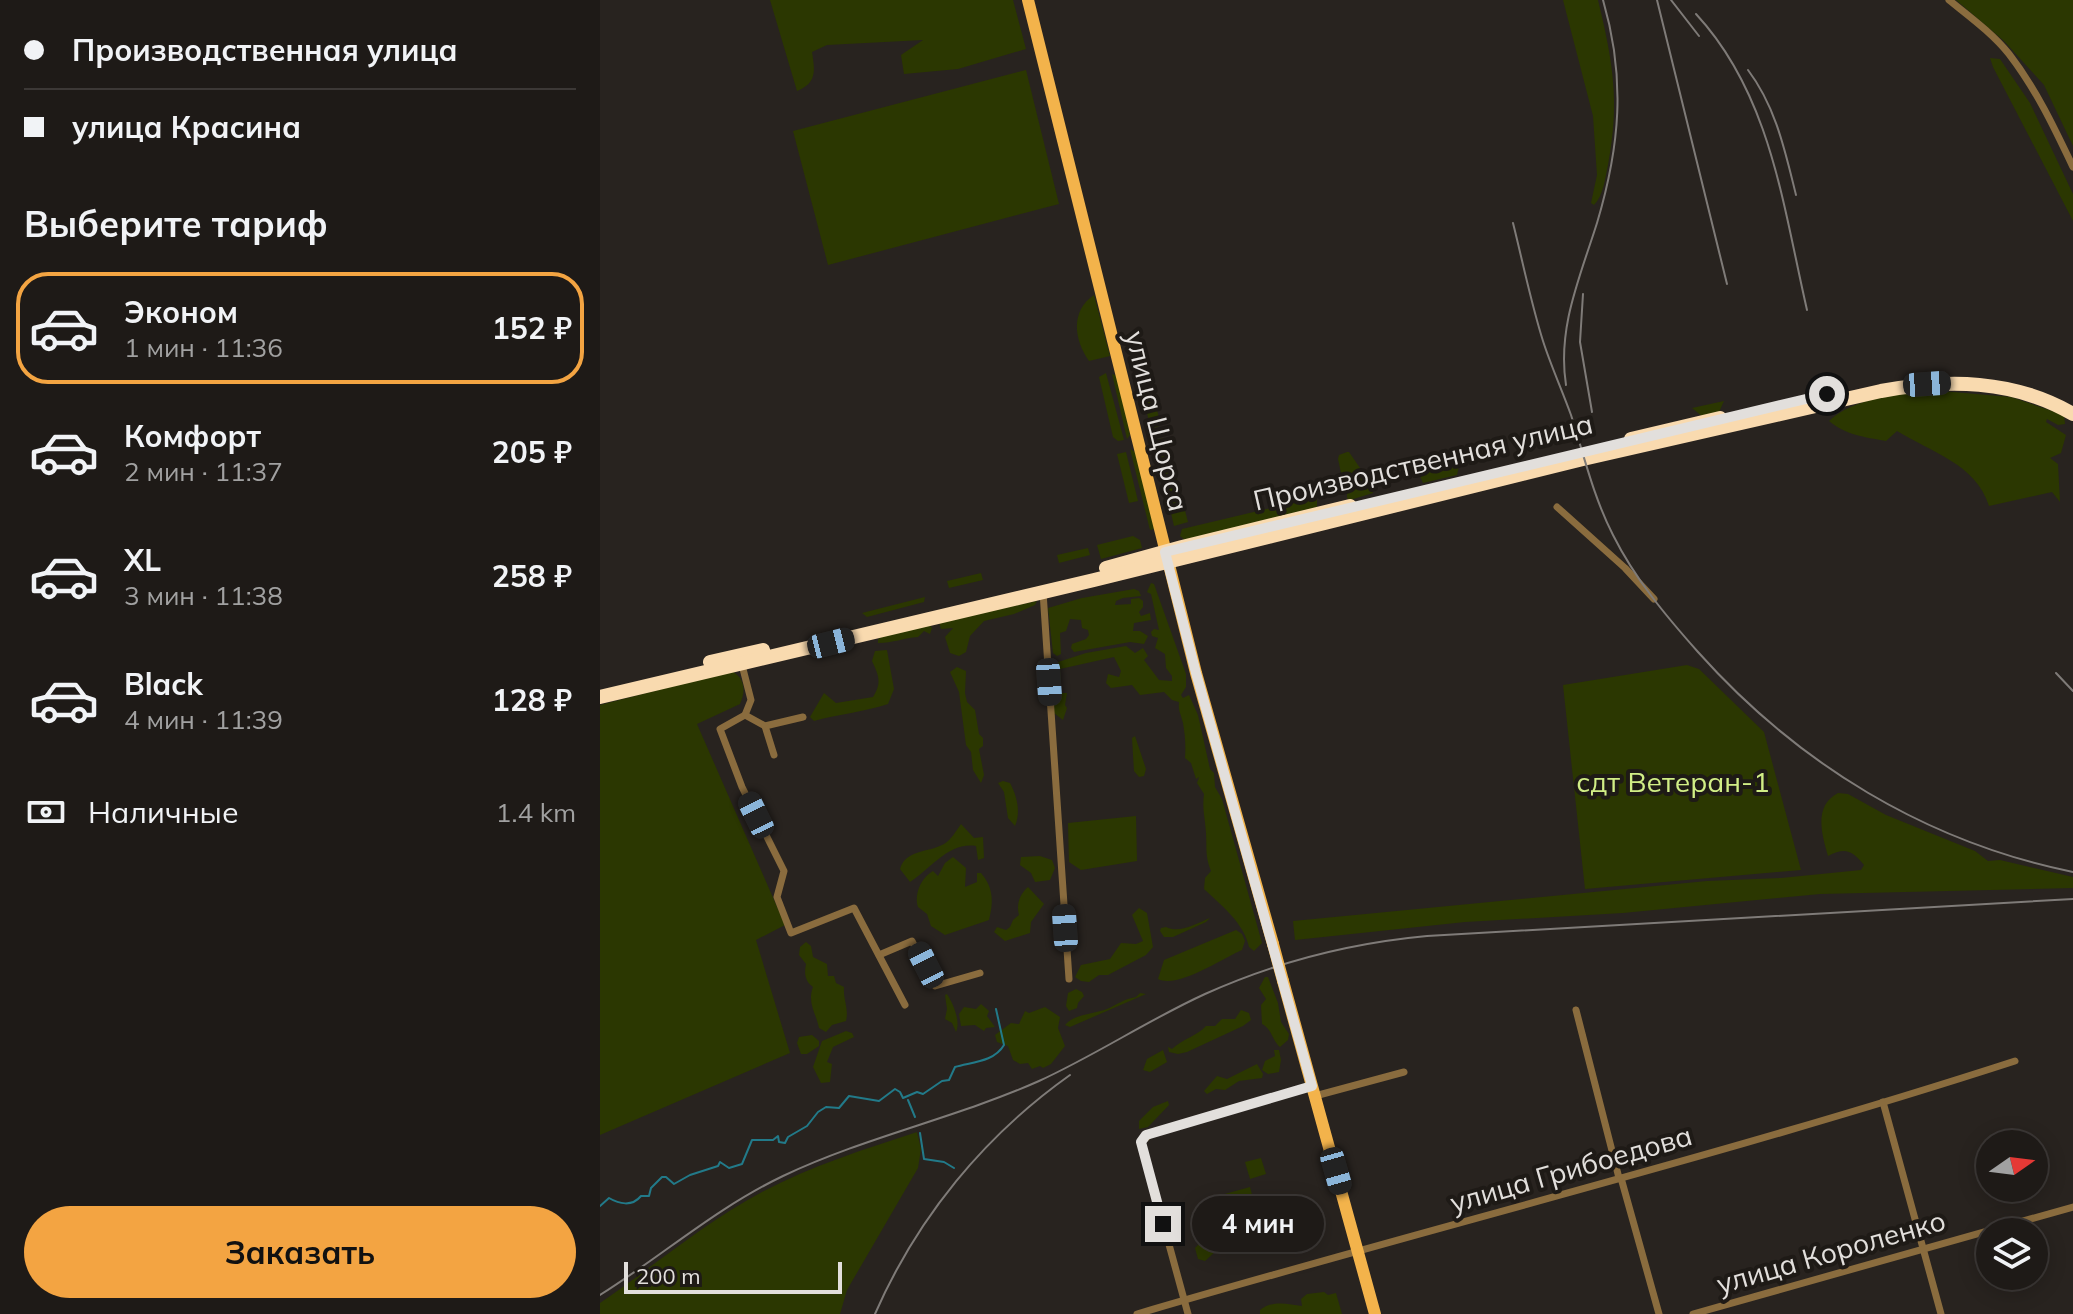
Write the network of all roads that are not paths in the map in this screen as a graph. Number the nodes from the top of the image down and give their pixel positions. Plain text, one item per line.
1 (1028, 0) edge
2 (1949, 0) edge
3 (2073, 167) edge
4 (2073, 403) edge
5 (1756, 414) junction
6 (2073, 414) edge
7 (1557, 507) dead end
8 (1166, 556) junction
9 (1043, 592) junction
10 (1654, 599) dead end
11 (742, 665) junction
12 (600, 688) edge
13 (600, 697) edge
14 (745, 715) junction
15 (803, 717) dead end
16 (765, 726) junction
17 (774, 755) dead end
18 (879, 955) junction
19 (980, 973) dead end
20 (1069, 979) dead end
21 (905, 1005) dead end
22 (1576, 1010) dead end
23 (2015, 1061) dead end
24 (1404, 1072) dead end
25 (1313, 1091) junction
26 (1883, 1102) junction
27 (1620, 1178) junction
28 (2073, 1207) edge
29 (1923, 1249) junction
30 (1359, 1251) junction
31 (1184, 1300) junction
32 (1137, 1314) edge
33 (1188, 1314) edge
34 (1375, 1314) edge
35 (1659, 1314) edge
36 (1693, 1314) edge
37 (1941, 1314) edge

1 - 8 main road, улица Щорса
2 - 3 street
4 - 5 highway, Производственная улица
5 - 6 highway, Производственная улица
5 - 8 highway, Производственная улица
7 - 10 street
8 - 9 highway, Производственная улица
8 - 12 highway, Производственная улица
8 - 25 main road, улица Щорса, bridge
9 - 11 highway, Производственная улица
9 - 20 street
11 - 13 highway, Производственная улица
11 - 14 street
14 - 16 street
14 - 18 street
15 - 16 street
16 - 17 street
18 - 19 street
18 - 21 street
22 - 27 street
23 - 26 street, улица Грибоедова
24 - 25 street
25 - 30 main road, улица Щорса
25 - 31 street
26 - 27 street, улица Грибоедова
26 - 29 street
27 - 30 street, улица Грибоедова
27 - 35 street
28 - 29 street, улица Короленко
29 - 36 street, улица Короленко
29 - 37 street
30 - 31 street, улица Грибоедова
30 - 34 main road, улица Щорса
31 - 32 street, улица Грибоедова
31 - 33 street

